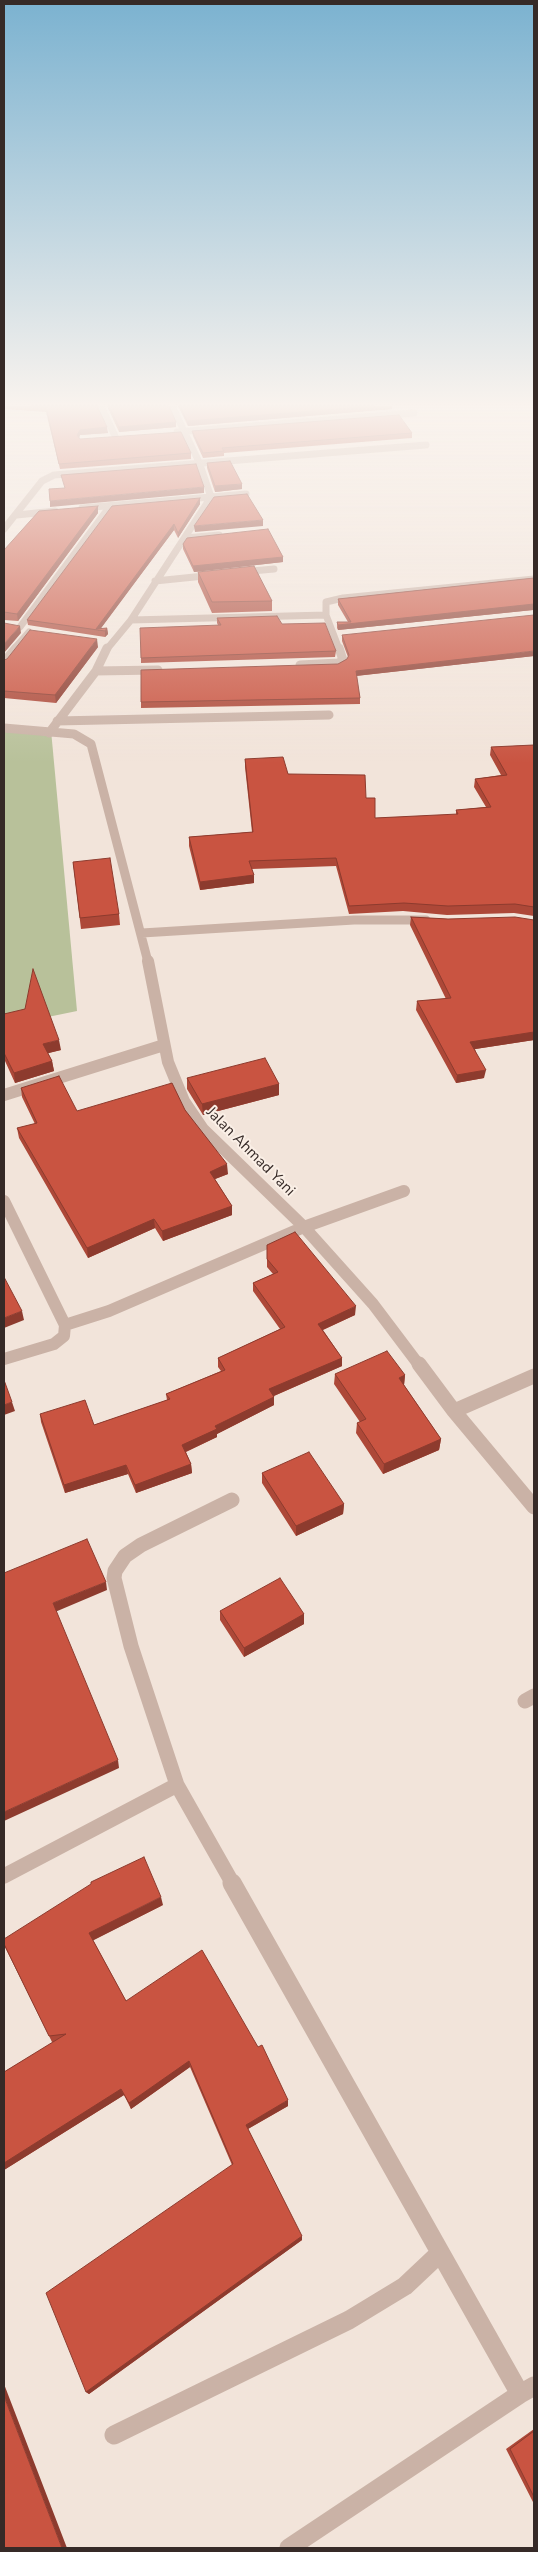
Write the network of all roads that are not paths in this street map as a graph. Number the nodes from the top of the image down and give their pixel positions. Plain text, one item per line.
1 (95, 525) edge
2 (194, 525) edge
3 (225, 534) edge
4 (186, 538) junction
5 (274, 569) dead end
6 (234, 573) edge
7 (224, 574) edge
8 (534, 579) edge
9 (155, 581) junction
10 (326, 615) junction
11 (131, 620) junction
12 (29, 632) junction
13 (38, 633) edge
14 (346, 635) edge
15 (336, 636) junction
16 (101, 642) dead end
17 (110, 643) junction
18 (4, 662) edge
19 (294, 665) edge
20 (164, 670) edge
21 (96, 671) junction
22 (329, 715) dead end
23 (57, 721) junction
24 (4, 728) edge
25 (49, 733) junction
26 (438, 921) edge
27 (142, 934) junction
28 (164, 1045) junction
29 (4, 1094) edge
30 (404, 1191) dead end
31 (4, 1201) edge
32 (304, 1227) junction
33 (65, 1325) junction
34 (4, 1359) edge
35 (534, 1376) edge
36 (454, 1411) junction
37 (232, 1500) dead end
38 (534, 1507) edge
39 (177, 1785) junction
40 (4, 1876) edge
41 (440, 2253) junction
42 (527, 2390) edge
43 (114, 2435) dead end
44 (289, 2548) edge

1 - 12 street
2 - 4 street
3 - 4 street
4 - 9 street
5 - 6 street
7 - 9 street
8 - 10 street
9 - 11 street
10 - 11 street
10 - 15 street
11 - 17 street
12 - 13 street
12 - 18 street
14 - 15 street
15 - 19 street
16 - 17 street
17 - 21 street
20 - 21 street
21 - 23 street
22 - 23 street
23 - 25 street
24 - 25 street, Jalan Ahmad Yani
25 - 27 street, Jalan Ahmad Yani
26 - 27 street
27 - 28 street, Jalan Ahmad Yani
28 - 29 street
28 - 32 street, Jalan Ahmad Yani
30 - 32 street
31 - 33 street
32 - 33 street
32 - 36 street, Jalan Ahmad Yani
33 - 34 street
35 - 36 street
36 - 38 street, Jalan Ahmad Yani
37 - 39 street
39 - 40 street
39 - 41 street
41 - 42 street
41 - 43 street
42 - 44 street

